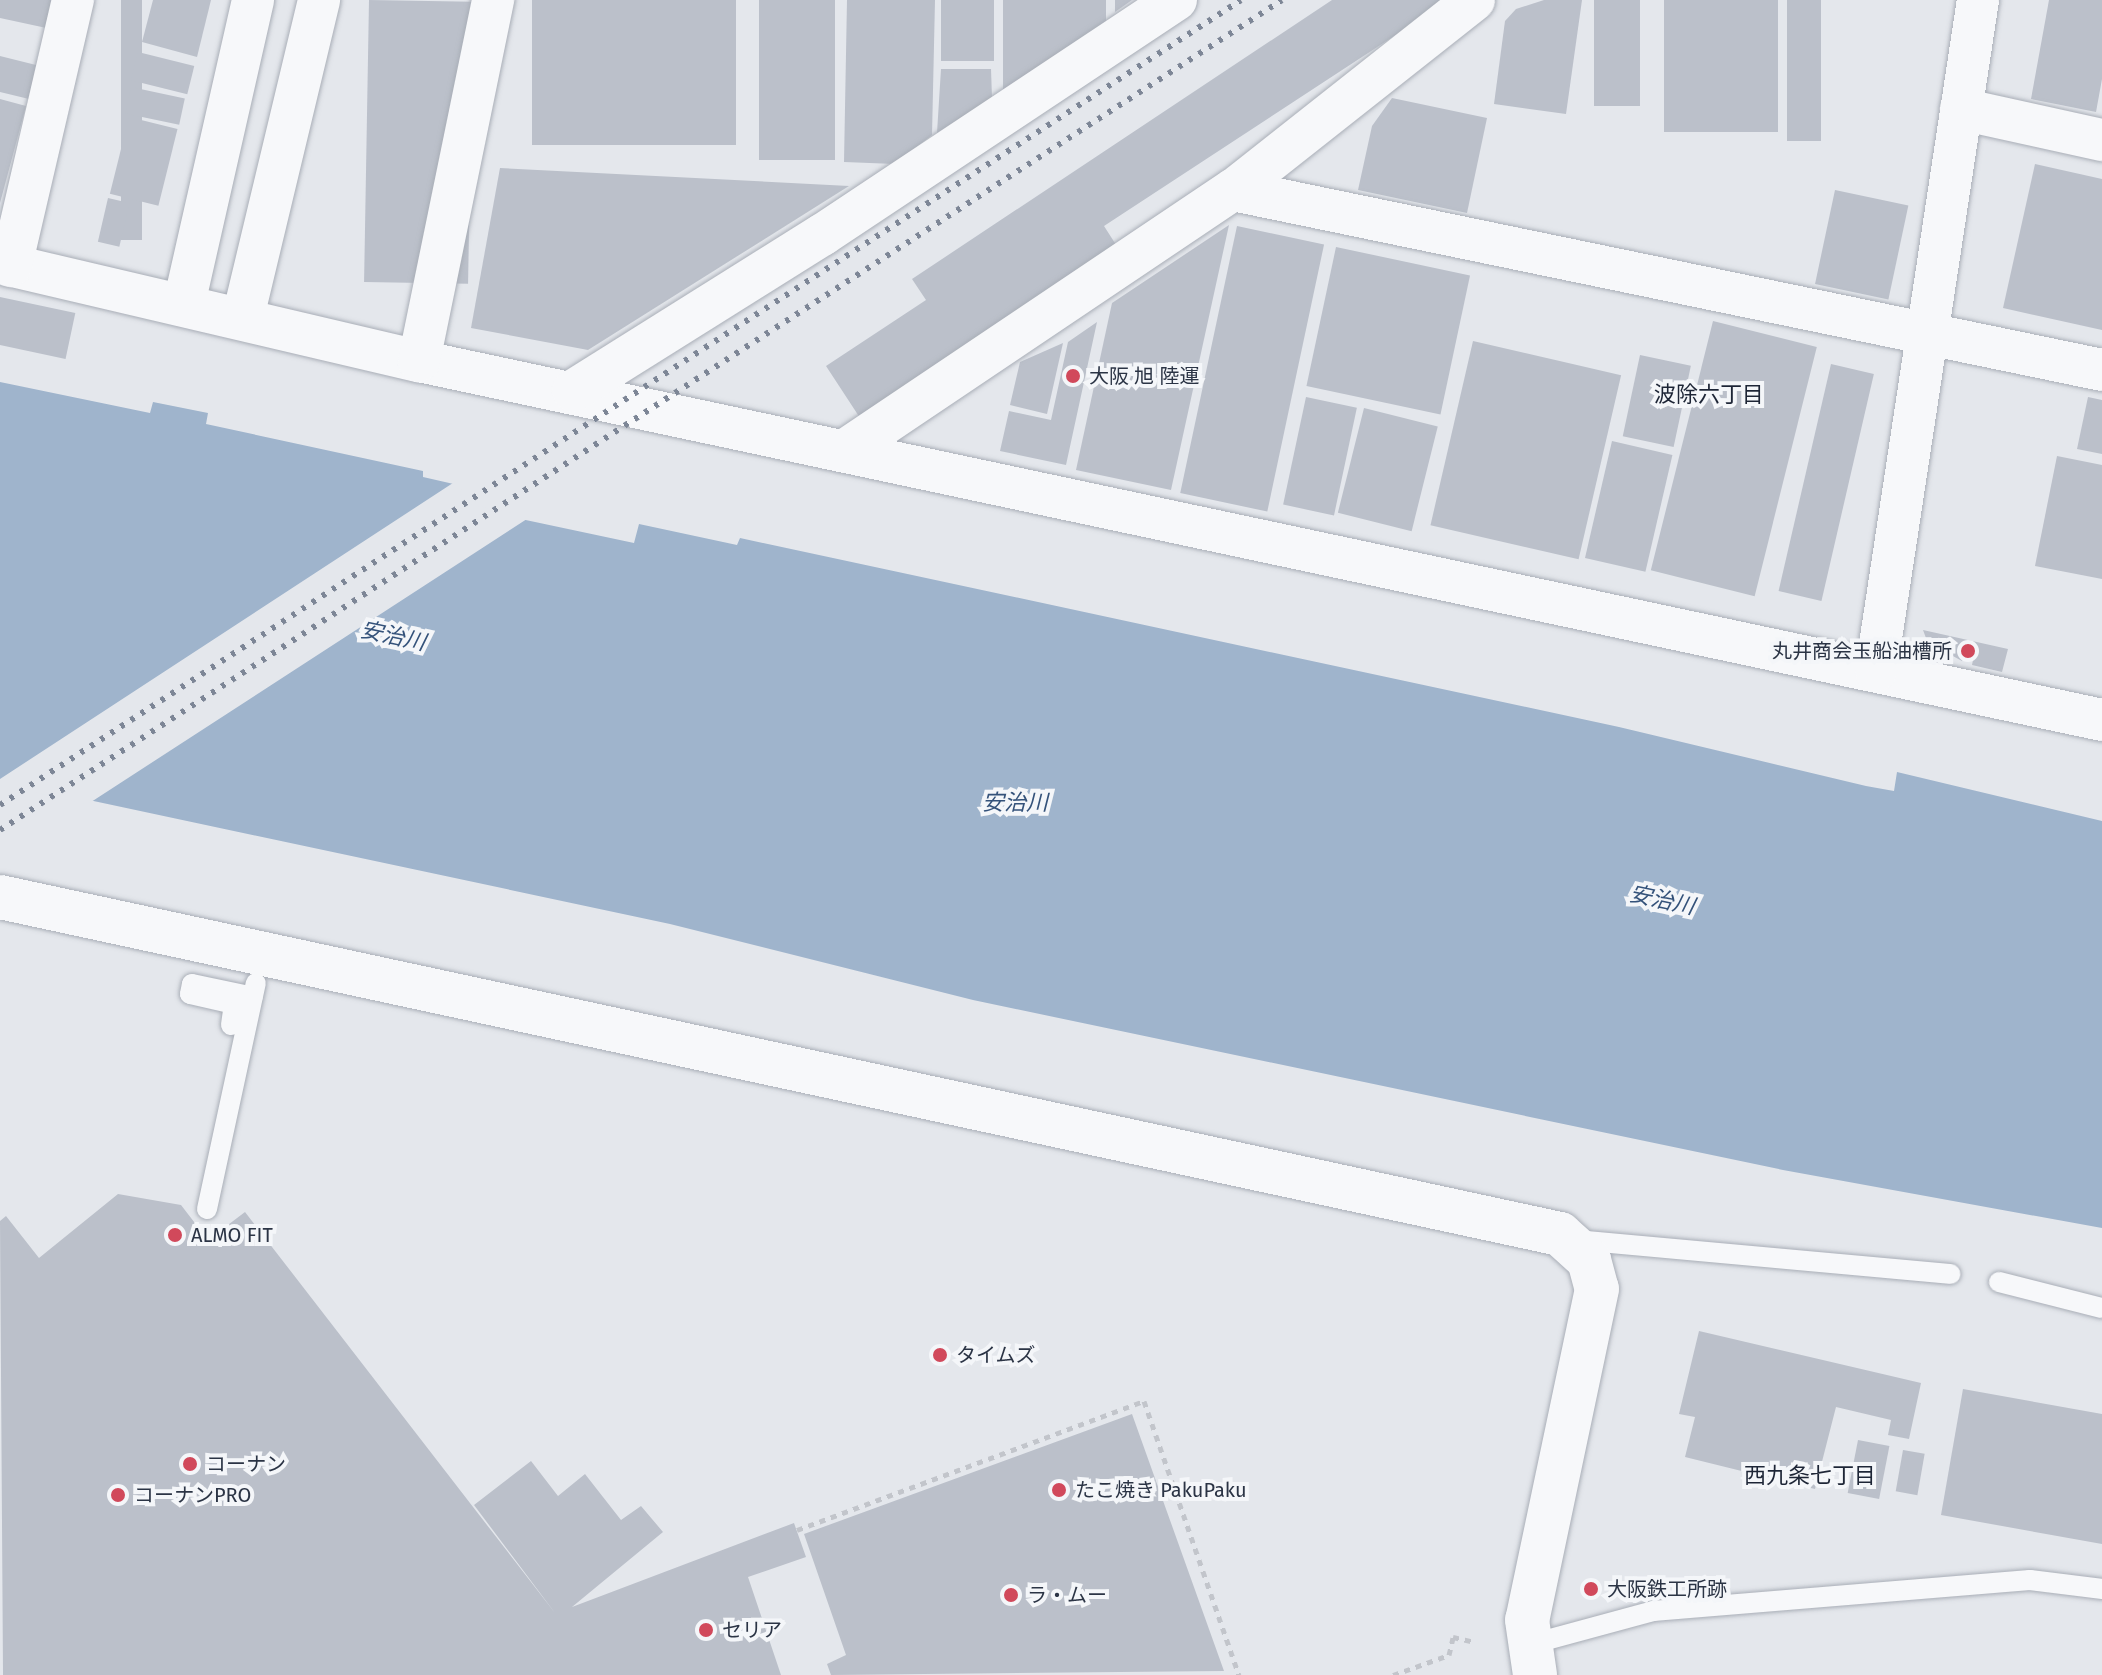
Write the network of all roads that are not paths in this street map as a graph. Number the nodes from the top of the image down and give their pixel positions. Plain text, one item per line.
1 (73, 0) edge
2 (253, 0) edge
3 (319, 0) edge
4 (493, 0) edge
5 (1176, 0) edge
6 (1474, 0) edge
7 (1978, 0) edge
8 (1961, 109) junction
9 (2102, 140) edge
10 (1233, 190) junction
11 (6, 264) edge
12 (184, 304) junction
13 (243, 317) junction
14 (1927, 334) junction
15 (419, 361) junction
16 (2102, 370) edge
17 (573, 391) junction
18 (847, 449) junction
19 (1876, 671) junction
20 (2102, 720) edge
21 (0, 897) edge
22 (231, 1025) dead end
23 (207, 1209) dead end
24 (1569, 1239) junction
25 (1950, 1274) dead end
26 (1999, 1282) dead end
27 (2102, 1308) edge
28 (2102, 1589) edge
29 (1533, 1665) edge

1 - 11 street
2 - 12 street
3 - 13 street
4 - 15 street
5 - 17 street
6 - 10 street
7 - 8 street
8 - 9 street
8 - 14 street
10 - 14 street
10 - 18 street
11 - 12 street
12 - 13 street
13 - 15 street
14 - 16 street
14 - 19 street
15 - 17 street
17 - 18 street
18 - 19 street
19 - 20 street
21 - 24 street
22 - 23 lane
24 - 25 lane
24 - 29 street
26 - 27 lane
28 - 29 lane

